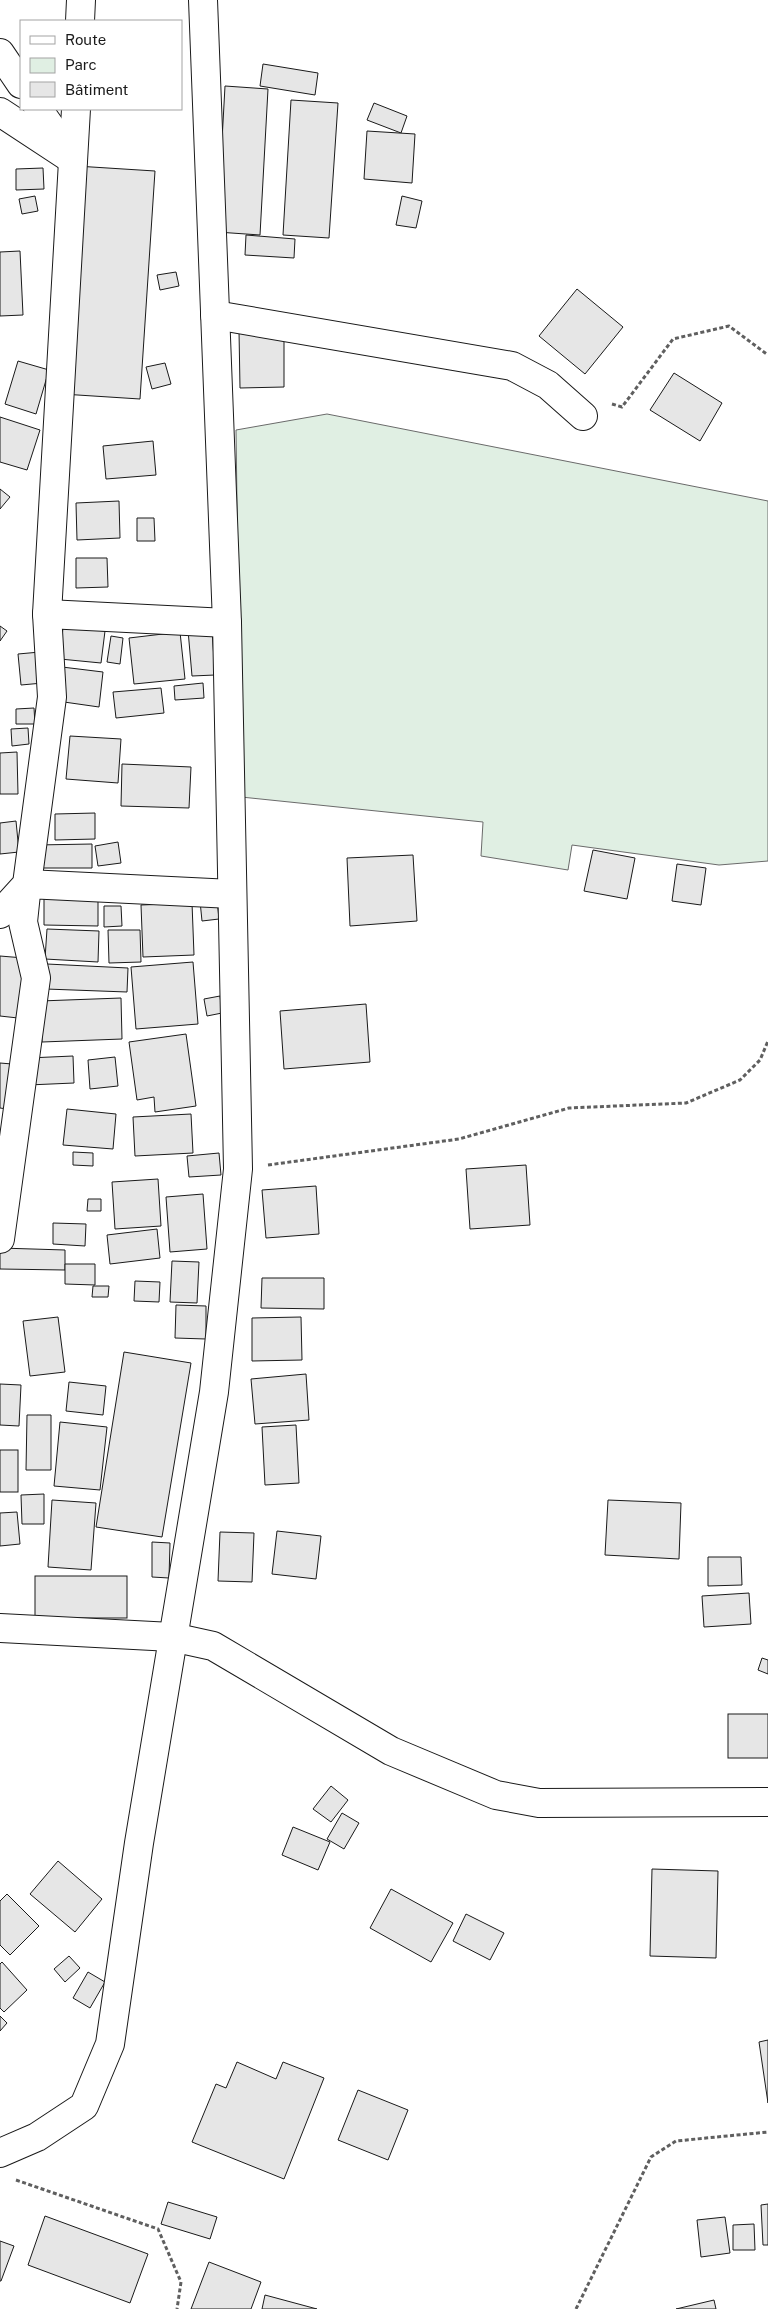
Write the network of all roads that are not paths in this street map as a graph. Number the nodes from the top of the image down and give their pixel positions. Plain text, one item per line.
1 (82, 0) edge
2 (203, 0) edge
3 (80, 20) edge
4 (0, 53) edge
5 (20, 83) edge
6 (39, 110) edge
7 (76, 110) edge
8 (0, 112) edge
9 (74, 160) junction
10 (215, 315) junction
11 (593, 409) road end
12 (47, 614) junction
13 (227, 624) junction
14 (27, 884) junction
15 (232, 894) junction
16 (0, 914) edge
17 (0, 1239) edge
18 (0, 1628) edge
19 (172, 1638) junction
20 (768, 1802) edge
21 (5, 2165) edge

1 - 3 street
2 - 10 street
4 - 5 street
6 - 9 street
7 - 9 street
8 - 9 street
9 - 12 street
10 - 11 street
10 - 13 street
12 - 13 street
12 - 14 street
13 - 15 street
14 - 15 street
14 - 16 street
14 - 17 street
15 - 19 street
18 - 19 street
19 - 20 street
19 - 21 street

